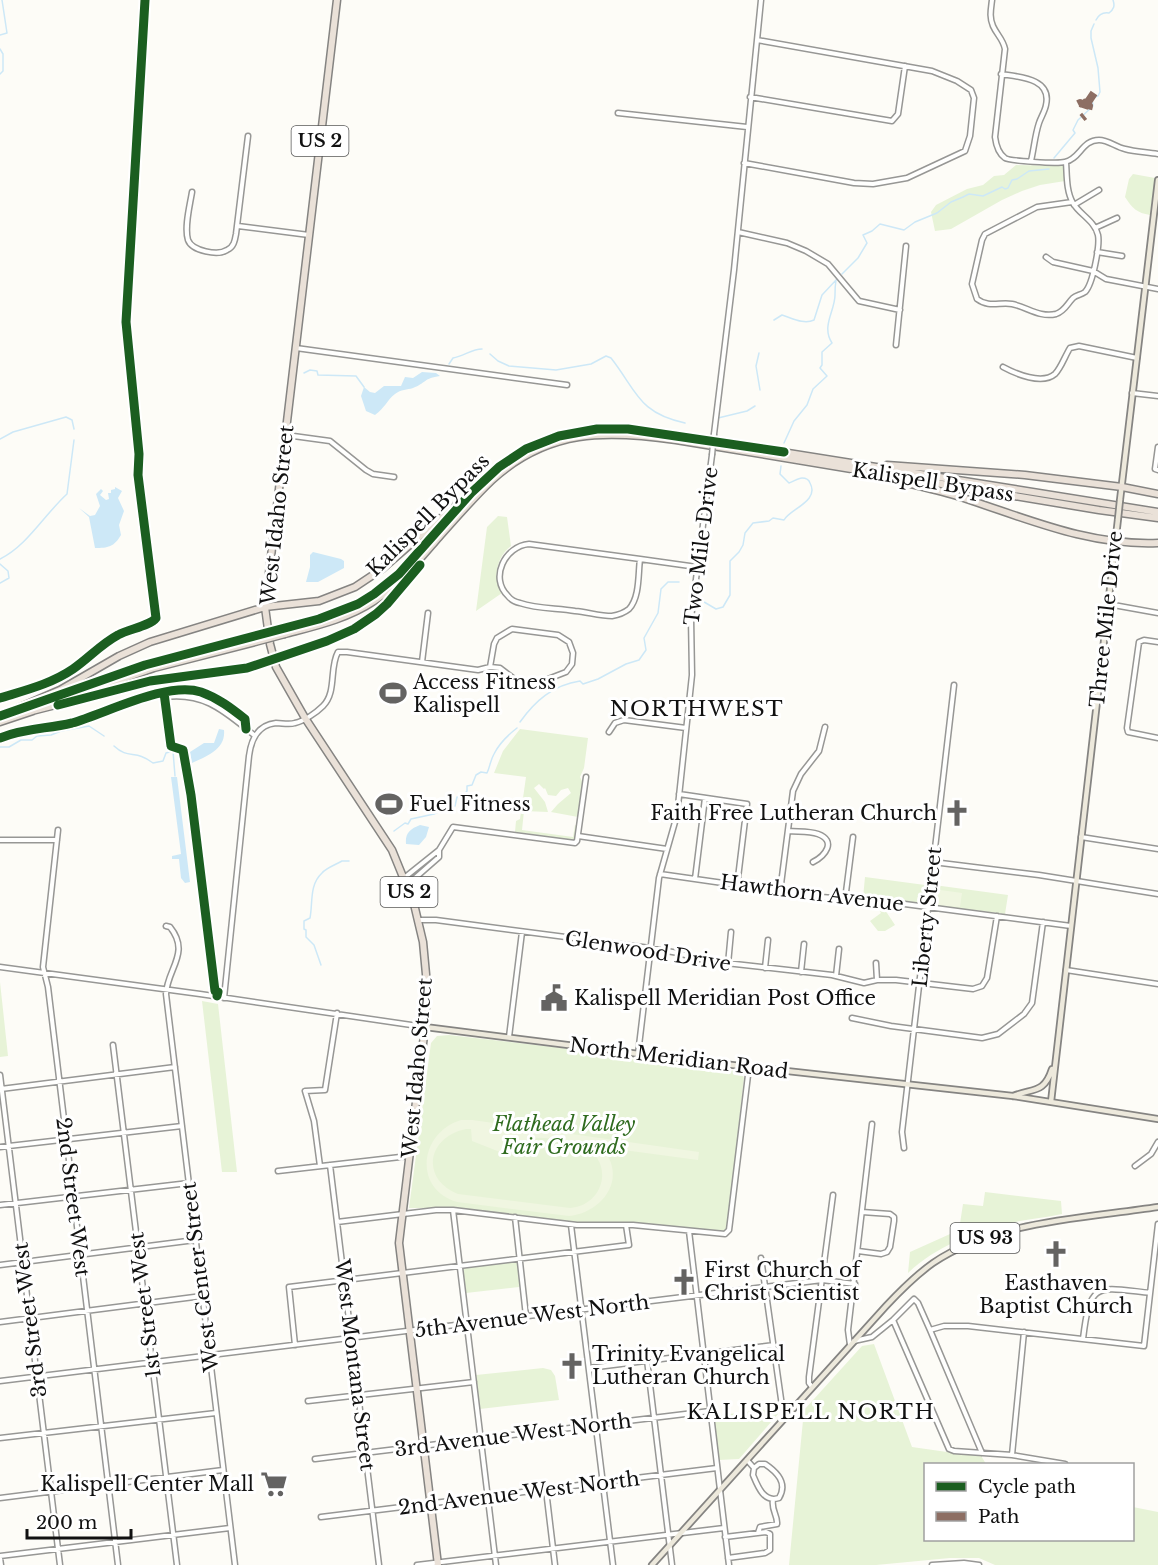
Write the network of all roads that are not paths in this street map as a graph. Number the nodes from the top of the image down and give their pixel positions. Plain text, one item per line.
1 (337, 0) edge
2 (760, 0) edge
3 (992, 0) edge
4 (757, 40) junction
5 (905, 66) junction
6 (1001, 74) junction
7 (750, 97) junction
8 (618, 113) dead end
9 (747, 127) junction
10 (248, 136) dead end
11 (1158, 154) edge
12 (1031, 161) junction
13 (1066, 162) junction
14 (744, 163) junction
15 (1158, 180) edge
16 (1099, 190) dead end
17 (192, 192) dead end
18 (1073, 203) junction
19 (1117, 218) dead end
20 (238, 226) junction
21 (1095, 228) junction
22 (738, 232) junction
23 (309, 235) junction
24 (906, 246) dead end
25 (1097, 252) junction
26 (1122, 256) dead end
27 (1046, 257) dead end
28 (1093, 271) junction
29 (1145, 287) junction
30 (1158, 289) edge
31 (900, 310) junction
32 (896, 345) dead end
33 (296, 348) junction
34 (1137, 358) junction
35 (1003, 367) dead end
36 (567, 385) dead end
37 (1132, 393) junction
38 (1158, 396) edge
39 (286, 435) junction
40 (1158, 447) edge
41 (868, 465) junction
42 (850, 469) junction
43 (1158, 470) edge
44 (394, 477) dead end
45 (1122, 487) junction
46 (471, 493) junction
47 (1158, 494) edge
48 (1158, 512) edge
49 (1158, 518) edge
50 (448, 527) junction
51 (1115, 543) junction
52 (1158, 543) edge
53 (640, 559) junction
54 (697, 567) junction
55 (1108, 604) junction
56 (265, 607) junction
57 (428, 613) dead end
58 (1158, 613) edge
59 (283, 631) junction
60 (254, 639) junction
61 (1158, 642) edge
62 (273, 660) junction
63 (422, 662) junction
64 (490, 667) junction
65 (954, 686) dead end
66 (165, 697) dead end
67 (32, 711) junction
68 (0, 718) edge
69 (305, 718) junction
70 (825, 727) dead end
71 (687, 728) junction
72 (609, 732) dead end
73 (254, 735) junction
74 (1158, 738) edge
75 (586, 777) dead end
76 (679, 794) junction
77 (705, 798) junction
78 (58, 830) dead end
79 (788, 831) junction
80 (578, 836) junction
81 (853, 837) dead end
82 (1082, 837) junction
83 (0, 840) edge
84 (57, 840) junction
85 (667, 849) junction
86 (1158, 849) edge
87 (439, 850) junction
88 (813, 862) dead end
89 (933, 862) junction
90 (660, 874) junction
91 (694, 879) junction
92 (405, 881) junction
93 (1076, 881) junction
94 (737, 886) junction
95 (780, 892) junction
96 (1158, 894) edge
97 (845, 900) junction
98 (928, 907) junction
99 (997, 916) junction
100 (418, 920) junction
101 (1043, 922) junction
102 (166, 926) dead end
103 (1071, 926) junction
104 (522, 932) junction
105 (731, 932) dead end
106 (768, 940) dead end
107 (804, 944) dead end
108 (650, 948) junction
109 (839, 949) dead end
110 (876, 963) dead end
111 (728, 964) junction
112 (0, 967) edge
113 (765, 968) junction
114 (1066, 970) junction
115 (801, 972) junction
116 (44, 973) junction
117 (836, 976) junction
118 (877, 980) junction
119 (920, 983) junction
120 (1158, 984) edge
121 (166, 989) junction
122 (224, 998) junction
123 (337, 1014) junction
124 (852, 1018) dead end
125 (425, 1027) junction
126 (915, 1029) junction
127 (509, 1037) junction
128 (113, 1045) dead end
129 (638, 1054) junction
130 (1056, 1059) junction
131 (175, 1067) junction
132 (749, 1067) junction
133 (0, 1075) edge
134 (117, 1075) junction
135 (59, 1081) junction
136 (908, 1084) junction
137 (1, 1089) edge
138 (1014, 1096) junction
139 (1051, 1102) junction
140 (1158, 1119) edge
141 (872, 1124) dead end
142 (182, 1126) junction
143 (124, 1131) junction
144 (66, 1139) junction
145 (1158, 1142) edge
146 (9, 1146) junction
147 (0, 1147) edge
148 (904, 1148) dead end
149 (409, 1156) junction
150 (330, 1165) junction
151 (320, 1166) junction
152 (1135, 1166) dead end
153 (278, 1171) dead end
154 (189, 1183) junction
155 (131, 1189) junction
156 (833, 1195) dead end
157 (73, 1196) junction
158 (15, 1203) junction
159 (0, 1205) edge
160 (1158, 1207) edge
161 (453, 1210) junction
162 (862, 1212) junction
163 (402, 1214) junction
164 (515, 1217) junction
165 (337, 1222) junction
166 (1158, 1224) edge
167 (571, 1225) junction
168 (626, 1226) junction
169 (689, 1232) junction
170 (195, 1240) junction
171 (138, 1246) junction
172 (858, 1251) junction
173 (575, 1252) junction
174 (80, 1254) junction
175 (760, 1258) dead end
176 (520, 1259) junction
177 (23, 1262) junction
178 (0, 1265) edge
179 (460, 1266) junction
180 (402, 1273) junction
181 (344, 1280) junction
182 (822, 1280) junction
183 (855, 1284) junction
184 (765, 1288) junction
185 (1150, 1293) junction
186 (202, 1296) junction
187 (697, 1296) junction
188 (145, 1304) junction
189 (582, 1310) junction
190 (87, 1312) junction
191 (526, 1316) junction
192 (30, 1319) junction
193 (893, 1320) junction
194 (0, 1322) edge
195 (467, 1323) junction
196 (930, 1330) junction
197 (409, 1331) junction
198 (1024, 1332) junction
199 (351, 1338) junction
200 (1083, 1339) junction
201 (852, 1343) junction
202 (295, 1344) junction
203 (774, 1345) junction
204 (703, 1354) junction
205 (209, 1355) junction
206 (647, 1360) junction
207 (152, 1362) junction
208 (589, 1368) junction
209 (94, 1369) junction
210 (37, 1376) junction
211 (0, 1381) edge
212 (474, 1382) junction
213 (812, 1387) junction
214 (416, 1388) junction
215 (358, 1395) junction
216 (308, 1401) dead end
217 (710, 1411) junction
218 (216, 1413) junction
219 (788, 1414) junction
220 (654, 1418) junction
221 (159, 1420) junction
222 (596, 1425) junction
223 (102, 1426) junction
224 (43, 1433) junction
225 (0, 1438) edge
226 (481, 1439) junction
227 (423, 1446) junction
228 (366, 1453) junction
229 (982, 1453) junction
230 (1012, 1455) junction
231 (315, 1459) dead end
232 (747, 1460) junction
233 (1059, 1463) edge
234 (717, 1468) junction
235 (754, 1468) junction
236 (223, 1470) junction
237 (661, 1476) junction
238 (166, 1478) junction
239 (603, 1483) junction
240 (109, 1484) junction
241 (546, 1490) junction
242 (719, 1491) junction
243 (51, 1492) junction
244 (488, 1497) junction
245 (0, 1498) edge
246 (773, 1500) junction
247 (430, 1503) junction
248 (373, 1510) junction
249 (321, 1517) dead end
250 (230, 1527) junction
251 (724, 1528) junction
252 (758, 1533) junction
253 (680, 1534) junction
254 (173, 1535) junction
255 (669, 1535) junction
256 (725, 1537) junction
257 (610, 1541) junction
258 (116, 1542) junction
259 (670, 1546) junction
260 (553, 1548) junction
261 (58, 1549) junction
262 (495, 1555) junction
263 (0, 1557) edge
264 (728, 1558) junction
265 (438, 1564) edge
266 (1, 1565) edge
267 (60, 1565) edge
268 (118, 1565) edge
269 (177, 1565) edge
270 (235, 1565) edge
271 (379, 1565) edge
272 (417, 1565) edge
273 (496, 1565) edge
274 (555, 1565) edge
275 (613, 1565) edge
276 (652, 1565) edge
277 (672, 1565) edge
278 (729, 1565) edge
279 (932, 1565) edge
280 (979, 1565) edge

1 - 23 highway, West Idaho Street / US 2
2 - 4 street, Two Mile Drive
3 - 6 street
4 - 5 street
4 - 7 street, Two Mile Drive
5 - 7 street
5 - 14 street
6 - 12 street
6 - 12 street
7 - 9 street, Two Mile Drive
8 - 9 street
9 - 14 street, Two Mile Drive
10 - 20 street
11 - 13 street
12 - 13 street
13 - 18 street
14 - 22 street, Two Mile Drive
15 - 29 main road, Three Mile Drive
16 - 18 street
17 - 20 street
18 - 21 street
18 - 28 street
19 - 21 street
20 - 23 street
21 - 25 street
22 - 31 street
22 - 54 street, Two Mile Drive, bridge
23 - 33 highway, West Idaho Street / US 2
24 - 31 street
25 - 26 street
25 - 28 street
27 - 28 street
28 - 29 street
29 - 30 street
29 - 34 main road, Three Mile Drive
31 - 32 street
33 - 36 street
33 - 39 highway, West Idaho Street / US 2
34 - 35 street
34 - 37 main road, Three Mile Drive
37 - 38 street
37 - 45 main road, Three Mile Drive
39 - 44 street
39 - 56 highway, West Idaho Street / US 2
40 - 43 street
41 - 45 highway
41 - 46 highway, Kalispell Bypass
41 - 48 highway, Kalispell Bypass
42 - 49 highway, Kalispell Bypass
42 - 50 highway, Kalispell Bypass
42 - 51 highway
45 - 47 highway
45 - 51 main road, Three Mile Drive, bridge
46 - 56 highway
46 - 59 highway, Kalispell Bypass
50 - 59 highway, Kalispell Bypass
50 - 62 highway
51 - 52 highway
51 - 55 main road, Three Mile Drive
53 - 53 street
53 - 54 street
54 - 71 street, Two Mile Drive
55 - 58 street
55 - 82 main road, Three Mile Drive
56 - 62 highway, West Idaho Street / US 2
56 - 68 highway
57 - 63 street
59 - 60 highway, Kalispell Bypass, bridge
60 - 67 highway, Kalispell Bypass
60 - 68 highway, Kalispell Bypass
61 - 74 street
62 - 67 highway
62 - 69 highway, West Idaho Street / US 2
63 - 64 street
63 - 69 street
64 - 64 street
65 - 89 street, Liberty Street
66 - 73 street
67 - 68 highway, Kalispell Bypass
69 - 73 street
69 - 92 highway, West Idaho Street / US 2
70 - 79 street
71 - 72 street
71 - 76 street, Two Mile Drive
73 - 122 street
75 - 80 street
76 - 77 street
76 - 85 street, Two Mile Drive
77 - 91 street
77 - 94 street
78 - 84 street, 2nd Street West
79 - 88 street
79 - 95 street
80 - 85 street
80 - 87 street
81 - 97 street
82 - 86 street
82 - 93 main road, Three Mile Drive
83 - 84 street
84 - 116 street, 2nd Street West
85 - 90 street, Two Mile Drive
87 - 92 street
87 - 92 street
89 - 93 street
89 - 98 street, Liberty Street
90 - 91 street, Hawthorn Avenue
90 - 108 street, Two Mile Drive
91 - 94 street, Hawthorn Avenue
92 - 100 highway, West Idaho Street / US 2
93 - 96 street
93 - 103 main road, Three Mile Drive
94 - 95 street, Hawthorn Avenue
95 - 97 street, Hawthorn Avenue
97 - 98 street, Hawthorn Avenue
98 - 99 street, Hawthorn Avenue
98 - 119 street, Liberty Street
99 - 101 street, Hawthorn Avenue
99 - 119 street, Glenwood Drive
100 - 104 street, Glenwood Drive
100 - 125 highway, West Idaho Street / US 2
101 - 103 street, Hawthorn Avenue
101 - 126 street
102 - 121 street
103 - 114 main road, Three Mile Drive
104 - 108 street, Glenwood Drive
104 - 127 street
105 - 111 street
106 - 113 street
107 - 115 street
108 - 111 street, Glenwood Drive
108 - 129 street, Two Mile Drive
109 - 117 street
110 - 118 street
111 - 113 street, Glenwood Drive
112 - 116 street, North Meridian Road
113 - 115 street, Glenwood Drive
114 - 120 street
114 - 130 main road, Three Mile Drive
115 - 117 street, Glenwood Drive
116 - 121 street, North Meridian Road
116 - 135 street, 2nd Street West
117 - 118 street, Glenwood Drive
118 - 119 street, Glenwood Drive
119 - 126 street, Liberty Street
121 - 122 street, North Meridian Road
121 - 131 street, West Center Street
122 - 123 street, North Meridian Road
123 - 125 street, North Meridian Road
123 - 151 street
124 - 126 street
125 - 127 main road, North Meridian Road
125 - 149 highway, West Idaho Street / US 2
126 - 136 street, Liberty Street
127 - 129 main road, North Meridian Road
128 - 134 street, 1st Street West
129 - 132 main road, North Meridian Road
130 - 138 main road, Three Mile Drive
130 - 139 main road, Three Mile Drive
131 - 134 street
131 - 142 street, West Center Street
132 - 136 main road, North Meridian Road
132 - 169 street
133 - 137 street, 3rd Street West
134 - 135 street
134 - 143 street, 1st Street West
135 - 137 street
135 - 144 street, 2nd Street West
136 - 138 main road, North Meridian Road
136 - 148 street, Liberty Street
137 - 146 street, 3rd Street West
138 - 139 main road, North Meridian Road
139 - 140 main road, North Meridian Road
141 - 162 street
142 - 143 street
142 - 154 street, West Center Street
143 - 144 street
143 - 155 street, 1st Street West
144 - 146 street
144 - 157 street, 2nd Street West
145 - 152 street
146 - 147 street
146 - 158 street, 3rd Street West
149 - 150 street
149 - 163 highway, West Idaho Street / US 2
150 - 151 street
150 - 165 street, West Montana Street
151 - 153 street
154 - 155 street
154 - 170 street, West Center Street
155 - 157 street
155 - 171 street, 1st Street West
156 - 182 street
157 - 158 street
157 - 174 street, 2nd Street West
158 - 159 street
158 - 177 street, 3rd Street West
160 - 201 main road, US 93
161 - 163 street
161 - 164 street
161 - 179 street
162 - 172 street
162 - 172 street
163 - 165 street
163 - 180 highway, West Idaho Street / US 2
164 - 167 street
164 - 176 street
165 - 181 street, West Montana Street
166 - 185 street
167 - 168 street
167 - 173 street
168 - 169 street
168 - 173 street
169 - 187 street
170 - 171 street
170 - 186 street, West Center Street
171 - 174 street
171 - 188 street, 1st Street West
172 - 183 street
173 - 176 street
173 - 189 street
174 - 177 street
174 - 190 street, 2nd Street West
175 - 184 street
176 - 179 street
176 - 191 street
177 - 178 street
177 - 192 street, 3rd Street West
179 - 180 street
179 - 195 street
180 - 181 street
180 - 197 highway, West Idaho Street / US 2
181 - 199 street, West Montana Street
181 - 202 street
182 - 183 street, 5th Avenue West North
182 - 184 street, 5th Avenue West North
182 - 213 street
183 - 201 street
184 - 187 street, 5th Avenue West North
184 - 203 street
185 - 200 street
185 - 200 street
186 - 188 street
186 - 205 street, West Center Street
187 - 189 street, 5th Avenue West North
187 - 204 street
188 - 190 street
188 - 207 street, 1st Street West
189 - 191 street, 5th Avenue West North
189 - 208 street
190 - 192 street
190 - 209 street, 2nd Street West
191 - 195 street, 5th Avenue West North
192 - 194 street
192 - 210 street, 3rd Street West
193 - 196 street
193 - 201 street
193 - 229 street
195 - 197 street, 5th Avenue West North
195 - 212 street
196 - 198 street
196 - 229 street
197 - 199 street, 5th Avenue West North
197 - 214 highway, West Idaho Street / US 2
198 - 200 street
198 - 230 street
199 - 202 street, 5th Avenue West North
199 - 215 street, West Montana Street
201 - 213 main road, US 93
202 - 205 street, 5th Avenue West North
203 - 204 street
203 - 219 street
204 - 206 street
204 - 217 street
205 - 207 street, 5th Avenue West North
205 - 218 street, West Center Street
206 - 208 street
206 - 220 street
207 - 209 street, 5th Avenue West North
207 - 221 street, 1st Street West
208 - 222 street
209 - 210 street, 5th Avenue West North
209 - 223 street, 2nd Street West
210 - 211 street, 5th Avenue West North
210 - 224 street, 3rd Street West
212 - 214 street
212 - 226 street
213 - 219 main road, US 93
214 - 215 street
214 - 227 highway, West Idaho Street / US 2
215 - 216 street
215 - 228 street, West Montana Street
217 - 220 street, 3rd Avenue West North
217 - 234 street
218 - 221 street
218 - 236 street, West Center Street
219 - 232 main road, US 93
220 - 222 street, 3rd Avenue West North
220 - 237 street
221 - 223 street
221 - 238 street, 1st Street West
222 - 226 street, 3rd Avenue West North
222 - 239 street
223 - 224 street
223 - 240 street, 2nd Street West
224 - 225 street
224 - 243 street, 3rd Street West
226 - 227 street, 3rd Avenue West North
226 - 244 street
227 - 228 street, 3rd Avenue West North
227 - 247 highway, West Idaho Street / US 2
228 - 231 street, 3rd Avenue West North
228 - 248 street, West Montana Street
229 - 230 street
230 - 233 street
232 - 235 street
232 - 242 main road, US 93
234 - 237 street, 2nd Avenue West North
234 - 242 street
235 - 246 street
235 - 246 street
236 - 238 street
236 - 250 street, West Center Street
237 - 239 street, 2nd Avenue West North
237 - 255 street
238 - 240 street
238 - 254 street, 1st Street West
239 - 241 street, 2nd Avenue West North
239 - 257 street
240 - 243 street
240 - 258 street, 2nd Street West
241 - 244 street, 2nd Avenue West North
241 - 260 street
242 - 251 street
242 - 253 main road, US 93
243 - 245 street
243 - 261 street, 3rd Street West
244 - 247 street, 2nd Avenue West North
244 - 262 street
246 - 252 street
247 - 248 street, 2nd Avenue West North
247 - 265 highway, West Idaho Street / US 2
248 - 249 street, 2nd Avenue West North
248 - 271 street, West Montana Street
250 - 254 street
250 - 270 street, West Center Street
251 - 253 street
251 - 256 street
252 - 256 street
252 - 264 street
253 - 255 street
253 - 259 main road, US 93
254 - 258 street
254 - 269 street, 1st Street West
255 - 257 street
255 - 259 street
256 - 264 street
257 - 260 street
257 - 275 street
258 - 261 street
258 - 268 street, 2nd Street West
259 - 276 main road, US 93
259 - 277 street
260 - 262 street
260 - 274 street
261 - 263 street
261 - 267 street, 3rd Street West
262 - 265 street
262 - 273 street
263 - 266 street
264 - 278 street
265 - 272 street
279 - 280 street

